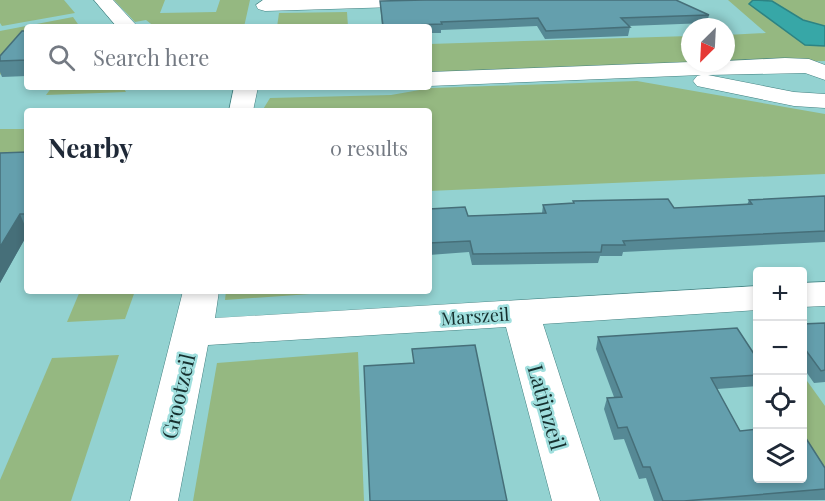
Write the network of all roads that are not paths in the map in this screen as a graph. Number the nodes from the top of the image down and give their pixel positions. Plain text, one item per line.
1 (103, 0) edge
2 (428, 0) edge
3 (265, 3) edge
4 (125, 24) edge
5 (261, 24) edge
6 (820, 68) edge
7 (641, 72) junction
8 (432, 79) edge
9 (245, 90) edge
10 (825, 101) edge
11 (242, 108) edge
12 (200, 294) edge
13 (825, 294) edge
14 (807, 295) edge
15 (753, 298) edge
16 (521, 313) junction
17 (192, 331) junction
18 (154, 501) edge
19 (576, 501) edge

1 - 4 street
2 - 3 street
3 - 5 street
6 - 7 street
7 - 8 street
7 - 10 street
9 - 11 street
12 - 17 street, Grootzeil
13 - 14 street
15 - 16 street, Marszeil
16 - 17 street, Marszeil
16 - 19 street, Latijnzeil
17 - 18 street, Grootzeil

